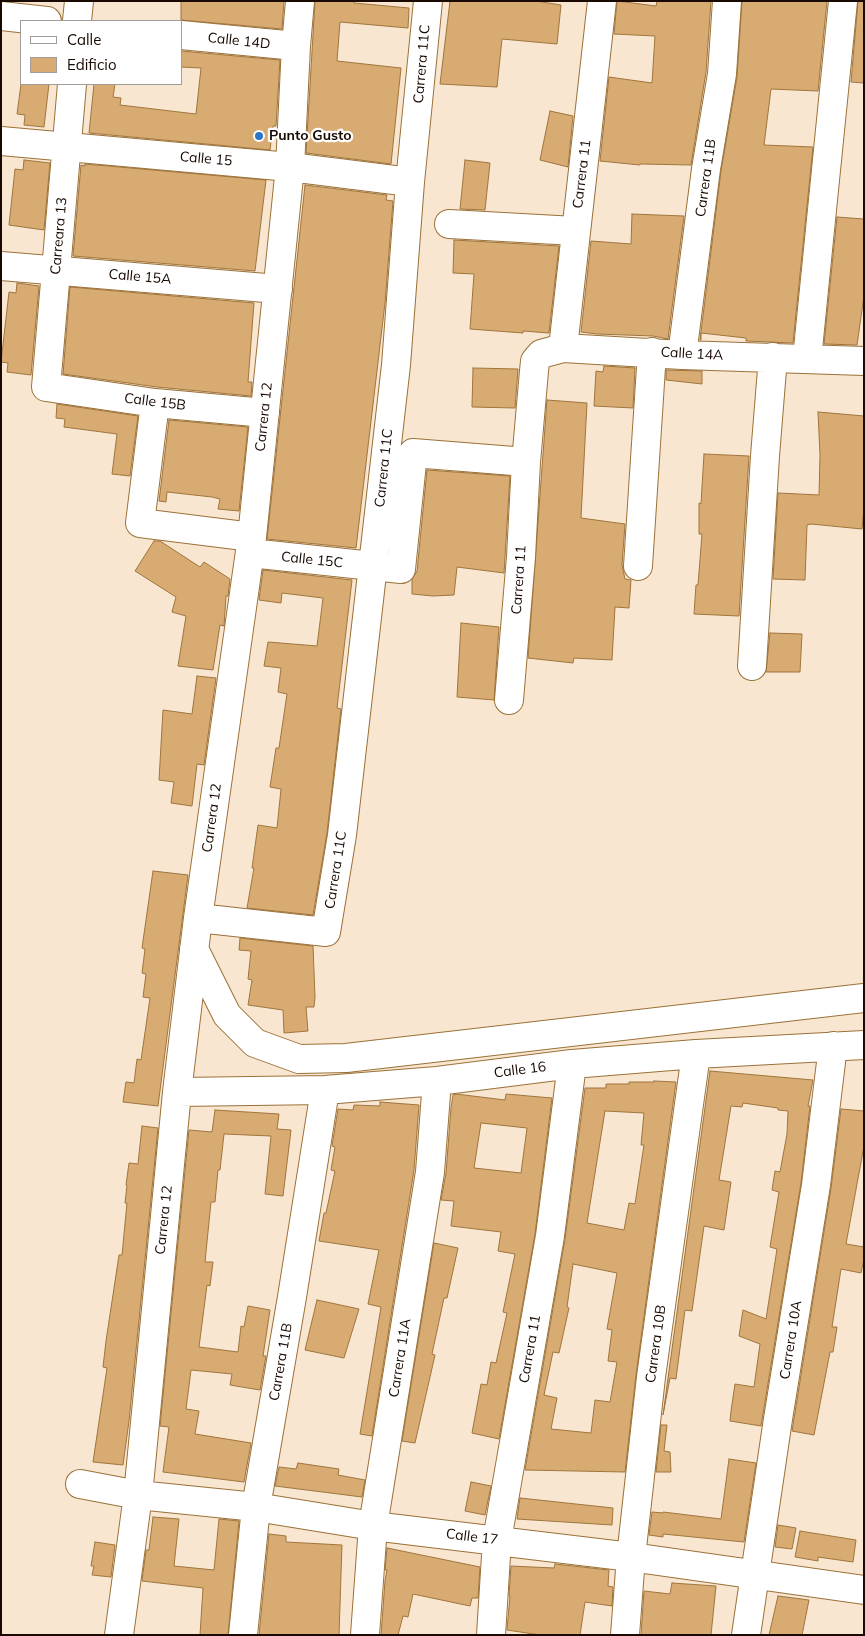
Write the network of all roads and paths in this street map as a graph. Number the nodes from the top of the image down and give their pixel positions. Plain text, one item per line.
1 (79, 1) edge
2 (300, 1) edge
3 (428, 1) edge
4 (602, 1) edge
5 (727, 1) edge
6 (843, 1) edge
7 (1, 16) edge
8 (38, 20) edge
9 (77, 20) edge
10 (182, 35) edge
11 (296, 46) junction
12 (72, 85) edge
13 (1, 141) edge
14 (66, 146) junction
15 (290, 167) junction
16 (410, 182) junction
17 (449, 224) dead end
18 (575, 231) junction
19 (1, 266) edge
20 (56, 270) junction
21 (278, 289) junction
22 (563, 348) junction
23 (652, 352) junction
24 (682, 355) junction
25 (773, 357) junction
26 (807, 359) junction
27 (864, 361) edge
28 (534, 371) joint
29 (46, 387) joint
30 (155, 403) junction
31 (265, 413) junction
32 (526, 462) junction
33 (251, 545) junction
34 (638, 566) dead end
35 (373, 567) junction
36 (752, 666) dead end
37 (509, 700) dead end
38 (198, 918) junction
39 (194, 949) junction
40 (864, 998) edge
41 (864, 1045) edge
42 (833, 1046) junction
43 (696, 1054) junction
44 (572, 1064) junction
45 (437, 1081) junction
46 (325, 1090) junction
47 (177, 1092) junction
48 (80, 1484) dead end
49 (138, 1495) junction
50 (256, 1507) junction
51 (373, 1526) junction
52 (497, 1540) junction
53 (631, 1557) junction
54 (755, 1575) junction
55 (864, 1590) edge
56 (119, 1635) edge
57 (243, 1635) edge
58 (365, 1635) edge
59 (491, 1635) edge
60 (625, 1635) edge
61 (746, 1635) edge

1 - 9 street
2 - 11 street, Carrera 12
3 - 16 street, Carrera 11C
4 - 18 street, Carrera 11
5 - 24 street, Carrera 11B
6 - 26 street
7 - 8 street
10 - 11 street, Calle 14D
11 - 15 street, Carrera 12
12 - 14 street, Carreara 13
13 - 14 street, Calle 15
14 - 15 street, Calle 15
14 - 20 street, Carreara 13
15 - 16 street, Calle 15
15 - 21 street, Carrera 12
16 - 35 street, Carrera 11C
17 - 18 street
18 - 22 street, Carrera 11
19 - 20 street, Calle 15A
20 - 21 street, Calle 15A
20 - 29 street, Carreara 13
21 - 31 street, Carrera 12
22 - 23 street, Calle 14A
22 - 28 street, Calle 14A
23 - 24 street, Calle 14A
23 - 34 street
24 - 25 street, Calle 14A
25 - 26 street, Calle 14A
25 - 36 street
26 - 27 street, Calle 14A
28 - 32 street, Carrera 11
29 - 30 street, Calle 15B
30 - 31 street, Calle 15B
30 - 33 street, Calle 15C
31 - 33 street, Carrera 12
32 - 35 street, Calle 15C
32 - 37 street, Carrera 11
33 - 35 street, Calle 15C
33 - 38 street, Carrera 12
35 - 38 street, Carrera 11C
38 - 39 street, Carrera 12
39 - 40 street
39 - 47 street, Carrera 12
41 - 42 street, Calle 16
42 - 43 street, Calle 16
42 - 54 street, Carrera 10A
43 - 44 street, Calle 16
43 - 53 street, Carrera 10B
44 - 45 street, Calle 16
44 - 52 street, Carrera 11
45 - 46 street, Calle 16
45 - 51 street, Carrera 11A
46 - 47 street, Calle 16
46 - 50 street, Carrera 11B
47 - 49 street, Carrera 12
48 - 49 street, Calle 17
49 - 50 street, Calle 17
49 - 56 street, Carrera 12
50 - 51 street, Calle 17
50 - 57 street, Carrera 11B
51 - 52 street, Calle 17
51 - 58 street, Carrera 11A
52 - 53 street, Calle 17
52 - 59 street, Carrera 11
53 - 54 street, Calle 17
53 - 60 street, Carrera 10B
54 - 55 street, Calle 17
54 - 61 street, Carrera 10A

